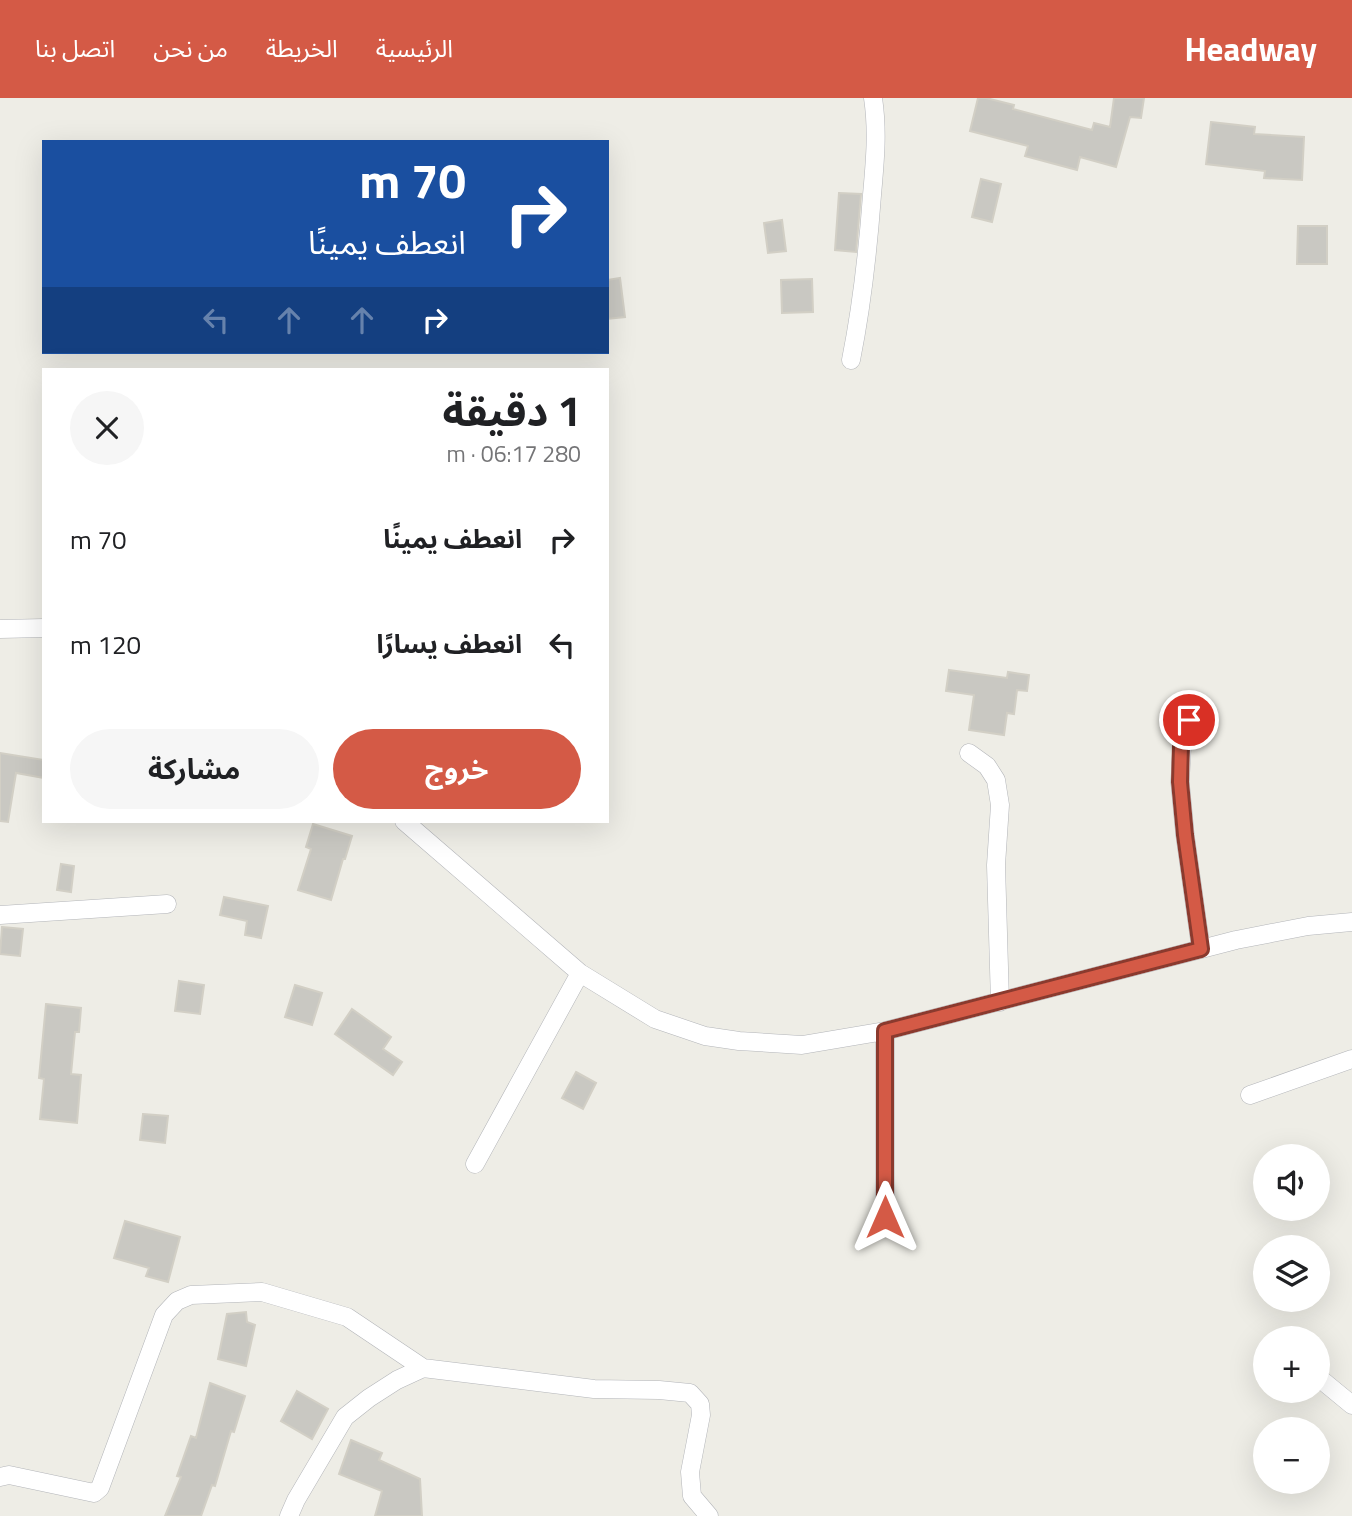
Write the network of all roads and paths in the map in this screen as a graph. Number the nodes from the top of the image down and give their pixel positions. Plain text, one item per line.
1 (873, 98) edge
2 (850, 360) dead end
3 (42, 628) edge
4 (0, 629) edge
5 (1189, 720) dead end
6 (969, 752) dead end
7 (406, 823) edge
8 (167, 904) dead end
9 (0, 915) edge
10 (1352, 922) edge
11 (1201, 949) junction
12 (580, 973) junction
13 (1000, 1002) junction
14 (885, 1031) junction
15 (1352, 1059) edge
16 (1250, 1095) dead end
17 (475, 1164) dead end
18 (885, 1217) dead end
19 (423, 1368) junction
20 (1330, 1387) edge
21 (1352, 1405) edge
22 (0, 1477) edge
23 (289, 1516) edge
24 (709, 1516) edge

1 - 2 street
3 - 4 street
5 - 11 street
6 - 13 street
7 - 12 street
8 - 9 street
10 - 11 street
11 - 13 street
12 - 14 street
12 - 17 street
13 - 14 street
14 - 18 street
15 - 16 street
19 - 22 street
19 - 23 street
19 - 24 street
20 - 21 street

